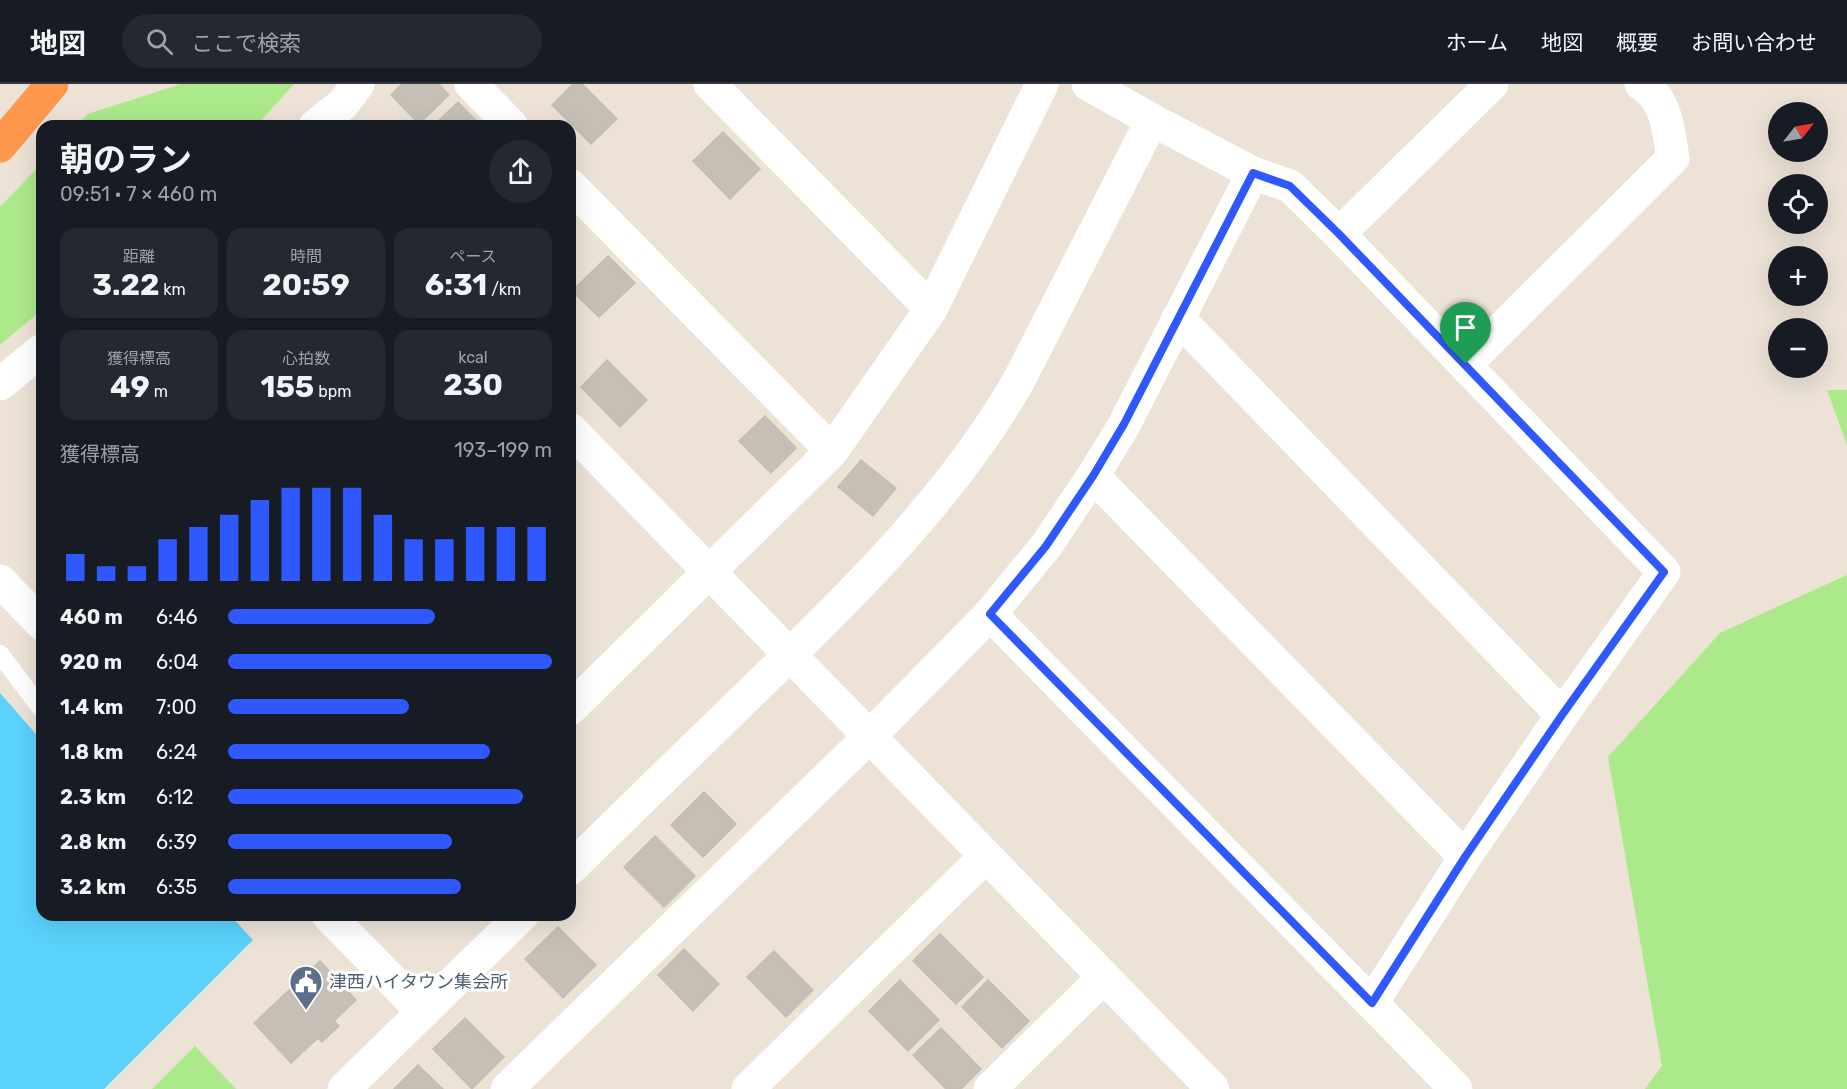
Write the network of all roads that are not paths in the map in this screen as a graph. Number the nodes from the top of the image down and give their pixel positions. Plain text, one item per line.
1 (52, 84) edge
2 (358, 84) edge
3 (471, 84) edge
4 (710, 84) edge
5 (1042, 84) edge
6 (1088, 84) edge
7 (1491, 84) edge
8 (1641, 84) edge
9 (323, 120) edge
10 (506, 120) edge
11 (1152, 120) junction
12 (0, 146) edge
13 (1253, 173) junction
14 (576, 191) edge
15 (1339, 234) junction
16 (931, 309) junction
17 (1178, 318) junction
18 (36, 364) edge
19 (1466, 364) junction
20 (0, 384) edge
21 (576, 435) edge
22 (832, 451) junction
23 (1093, 476) junction
24 (710, 572) junction
25 (0, 581) edge
26 (990, 614) junction
27 (36, 618) edge
28 (0, 654) edge
29 (790, 654) junction
30 (576, 692) edge
31 (36, 702) edge
32 (1562, 715) junction
33 (869, 737) junction
34 (986, 856) junction
35 (1465, 857) junction
36 (576, 863) edge
37 (344, 921) edge
38 (516, 921) edge
39 (1104, 977) junction
40 (1372, 1003) junction
41 (423, 1012) junction
42 (344, 1089) edge
43 (507, 1089) edge
44 (748, 1089) edge
45 (990, 1089) edge
46 (1213, 1089) edge
47 (1455, 1089) edge

1 - 12 highway
2 - 9 street
3 - 10 street
4 - 16 street
5 - 16 street
6 - 11 street
7 - 15 street
8 - 19 street
11 - 13 street
11 - 29 street
13 - 15 street
13 - 17 street
14 - 22 street
15 - 19 street
16 - 22 street
17 - 23 street
17 - 32 street
18 - 20 street
19 - 32 street
21 - 24 street
22 - 24 street
23 - 26 street
23 - 35 street
24 - 29 street
24 - 30 street
25 - 27 street
26 - 33 street
26 - 40 street
28 - 31 lane
29 - 33 street
29 - 36 street
32 - 35 street
33 - 34 street
33 - 43 street
34 - 39 street
34 - 44 street
35 - 40 street
37 - 41 street
38 - 41 street
39 - 45 street
39 - 46 street
40 - 47 street
41 - 42 street

